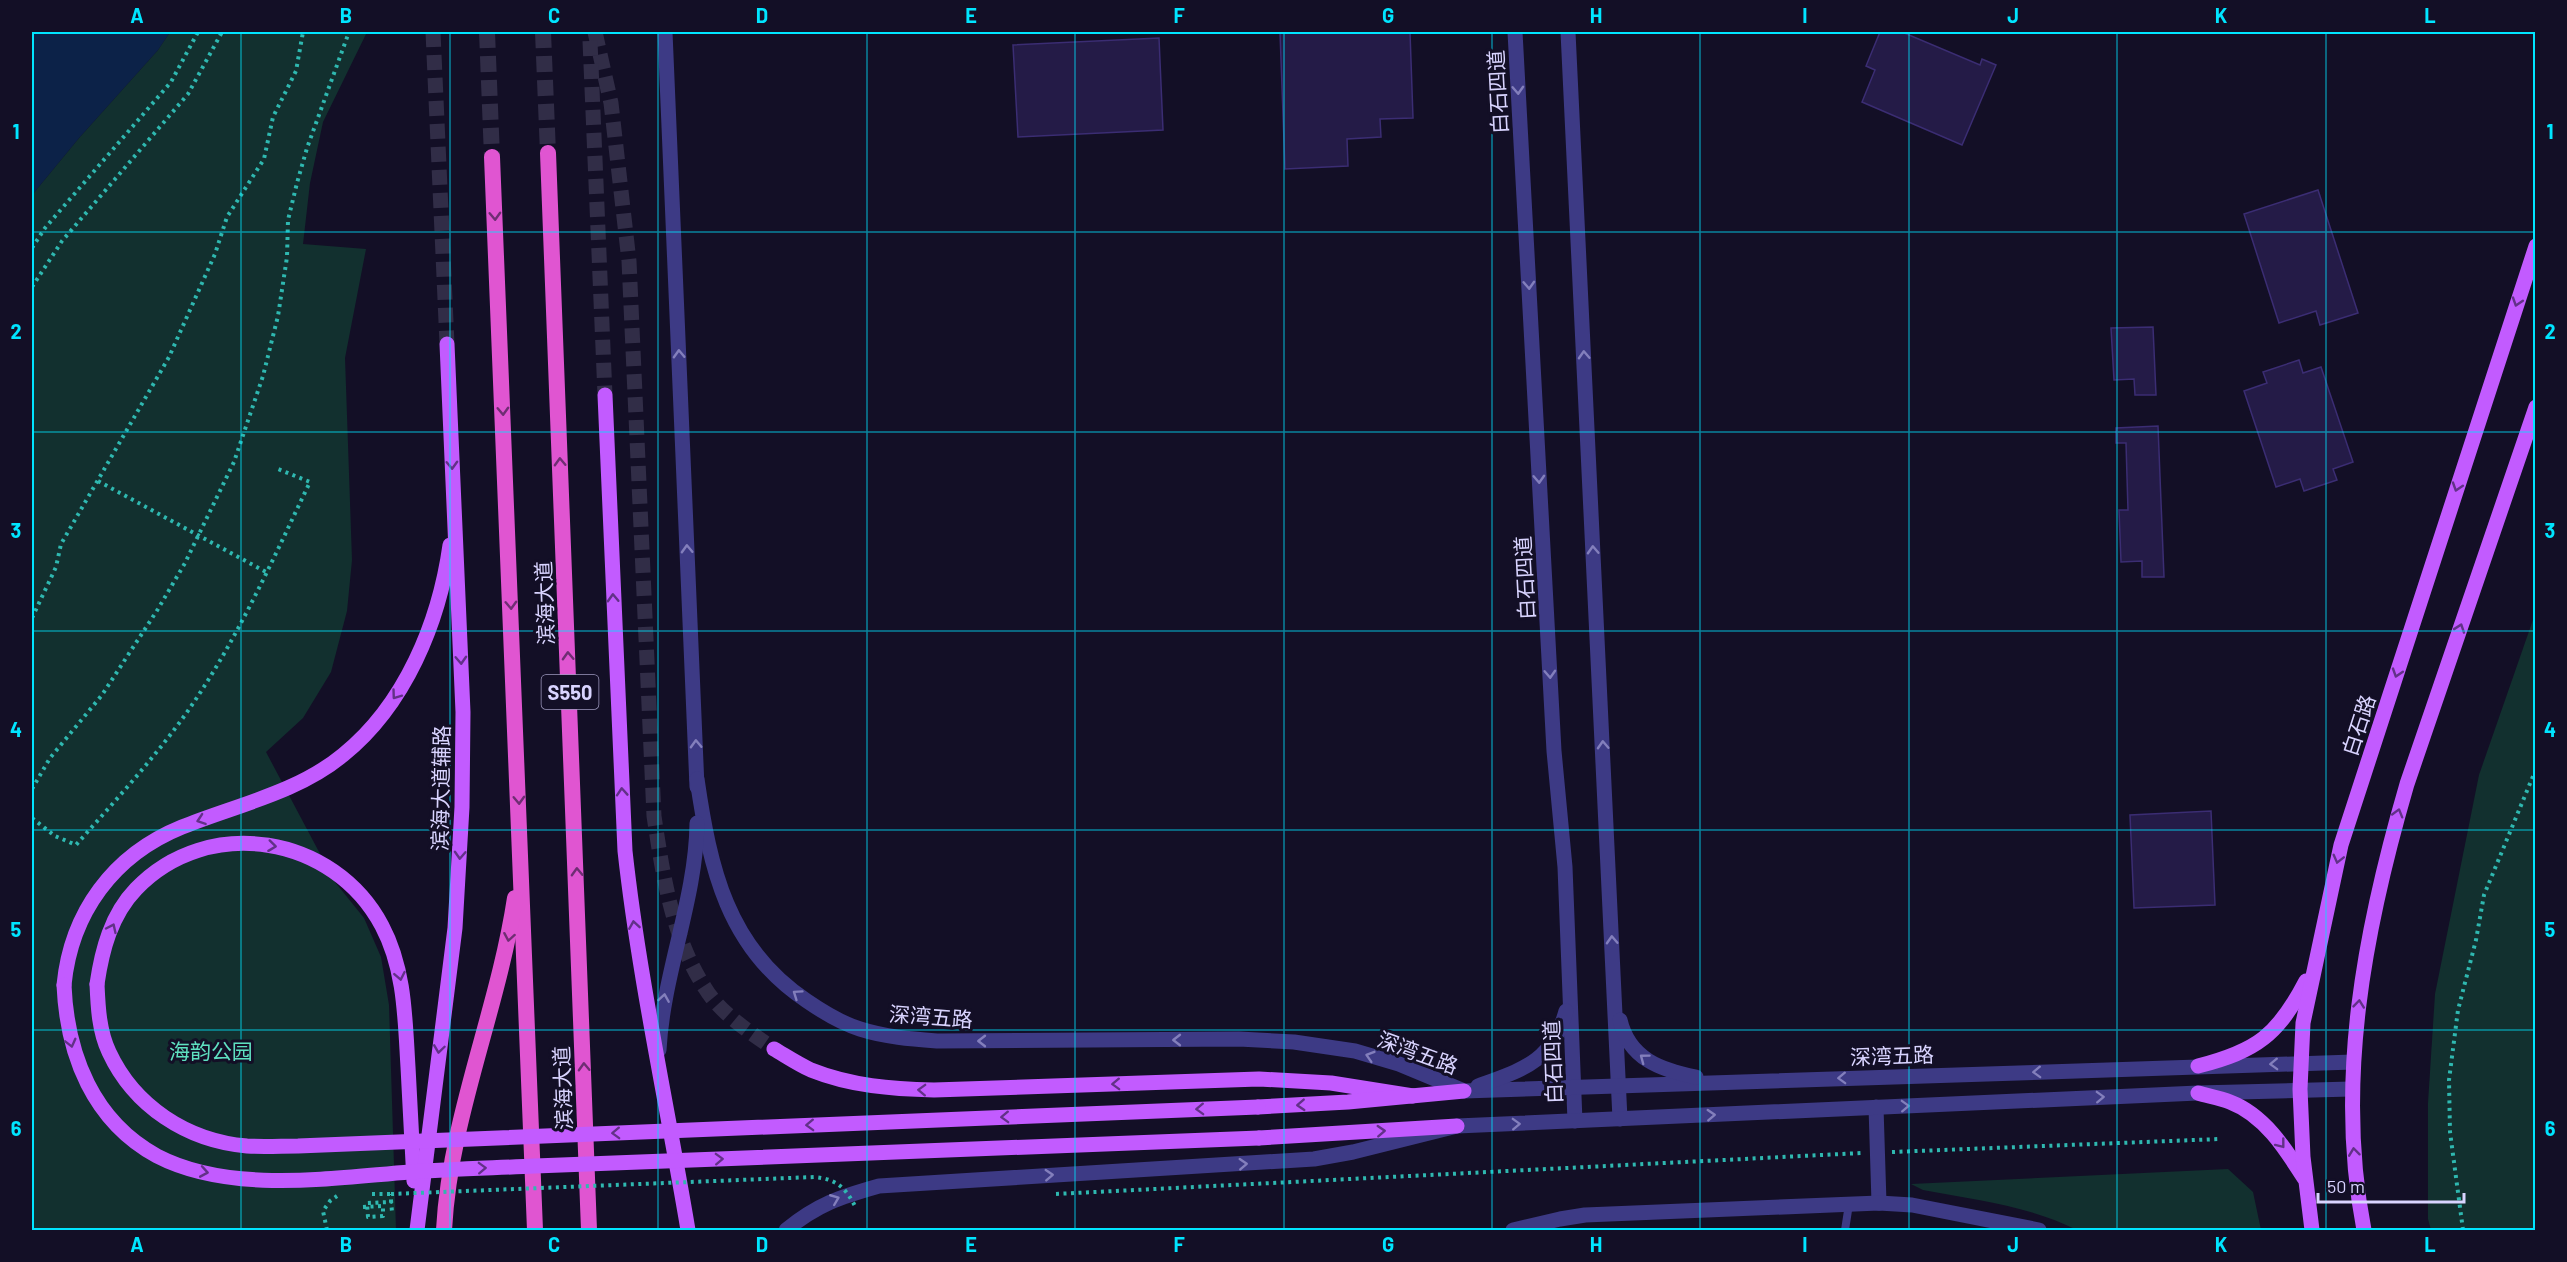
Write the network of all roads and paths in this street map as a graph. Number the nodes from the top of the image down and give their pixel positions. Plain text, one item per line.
1 (198, 32) edge
2 (222, 32) edge
3 (303, 32) edge
4 (349, 32) edge
5 (666, 32) edge
6 (1515, 32) edge
7 (1568, 32) edge
8 (548, 153) tunnel mouth
9 (492, 157) tunnel mouth
10 (2535, 246) edge
11 (32, 248) edge
12 (32, 287) edge
13 (447, 344) tunnel mouth
14 (605, 395) tunnel mouth
15 (2535, 407) edge
16 (278, 469) dead end
17 (98, 481) junction
18 (454, 501) junction
19 (199, 536) junction
20 (267, 572) junction
21 (32, 618) edge
22 (2535, 769) edge
23 (697, 778) junction
24 (32, 789) edge
25 (32, 818) edge
26 (521, 859) junction
27 (2315, 965) junction
28 (1571, 995) junction
29 (1615, 998) junction
30 (774, 1049) tunnel mouth
31 (658, 1056) junction
32 (2353, 1062) junction
33 (2301, 1063) junction
34 (2198, 1066) junction
35 (1719, 1082) junction
36 (1618, 1086) junction
37 (1574, 1087) junction
38 (2300, 1089) junction
39 (2351, 1089) junction
40 (1464, 1091) junction
41 (2198, 1093) junction
42 (1413, 1096) junction
43 (1876, 1107) junction
44 (1620, 1119) junction
45 (1575, 1121) junction
46 (1457, 1126) junction
47 (2220, 1139) dead end
48 (1878, 1153) junction
49 (2306, 1181) junction
50 (370, 1194) dead end
51 (391, 1194) junction
52 (348, 1195) dead end
53 (1044, 1195) dead end
54 (1879, 1203) junction
55 (1849, 1204) junction
56 (363, 1207) dead end
57 (856, 1208) dead end
58 (392, 1212) dead end
59 (416, 1228) edge
60 (327, 1230) edge
61 (444, 1230) edge
62 (535, 1230) edge
63 (589, 1230) edge
64 (688, 1230) edge
65 (786, 1230) edge
66 (1513, 1230) edge
67 (1845, 1230) edge
68 (2038, 1230) edge
69 (2312, 1230) edge
70 (2364, 1230) edge
71 (2463, 1230) edge

1 - 11 path
2 - 12 path
3 - 17 path
4 - 19 path
23 -> 5 street
6 -> 28 street, 白石四道
29 -> 7 street
63 -> 8 highway, 滨海大道 / S550
9 -> 26 highway, 滨海大道 / S550
10 -> 27 main road, 白石路
13 -> 18 main road, 滨海大道辅路
31 -> 14 main road
32 -> 15 main road
16 - 20 path
17 - 19 path
17 - 21 path
18 -> 46 main road, bridge
18 -> 59 main road, 滨海大道辅路
19 - 20 path
19 - 24 path
20 - 25 path
22 - 71 path
31 -> 23 street
40 -> 23 street, 深湾五路
26 -> 61 highway
26 - 62 highway, 滨海大道 / S550
27 - 33 main road, 白石路
27 - 34 main road
28 - 37 street, 白石四道
28 - 40 street
35 -> 29 street
29 - 36 street
42 -> 30 main road
31 - 64 main road
32 - 33 street, 深湾五路
32 - 39 main road
33 -> 34 street, 深湾五路
33 - 38 main road, 白石路
34 -> 35 street, 深湾五路
35 - 36 street, 深湾五路
36 - 37 street, 深湾五路
36 - 44 street
37 - 40 street, 深湾五路
37 - 45 street, 白石四道
38 - 39 street
38 - 41 street
38 - 49 main road, 白石路
70 -> 39 main road
40 - 42 main road
43 -> 41 street
41 -> 49 main road
42 -> 59 main road, bridge
44 -> 43 street
43 - 48 street
44 - 45 street
46 -> 45 street
65 -> 46 street
47 - 48 path
48 - 53 path
48 - 54 street
49 - 69 main road, 白石路
50 - 51 path
51 - 56 path
51 - 57 path, bridge
51 - 58 path
52 - 60 path
54 - 55 street
54 - 68 street
55 - 66 street
55 - 67 lane

